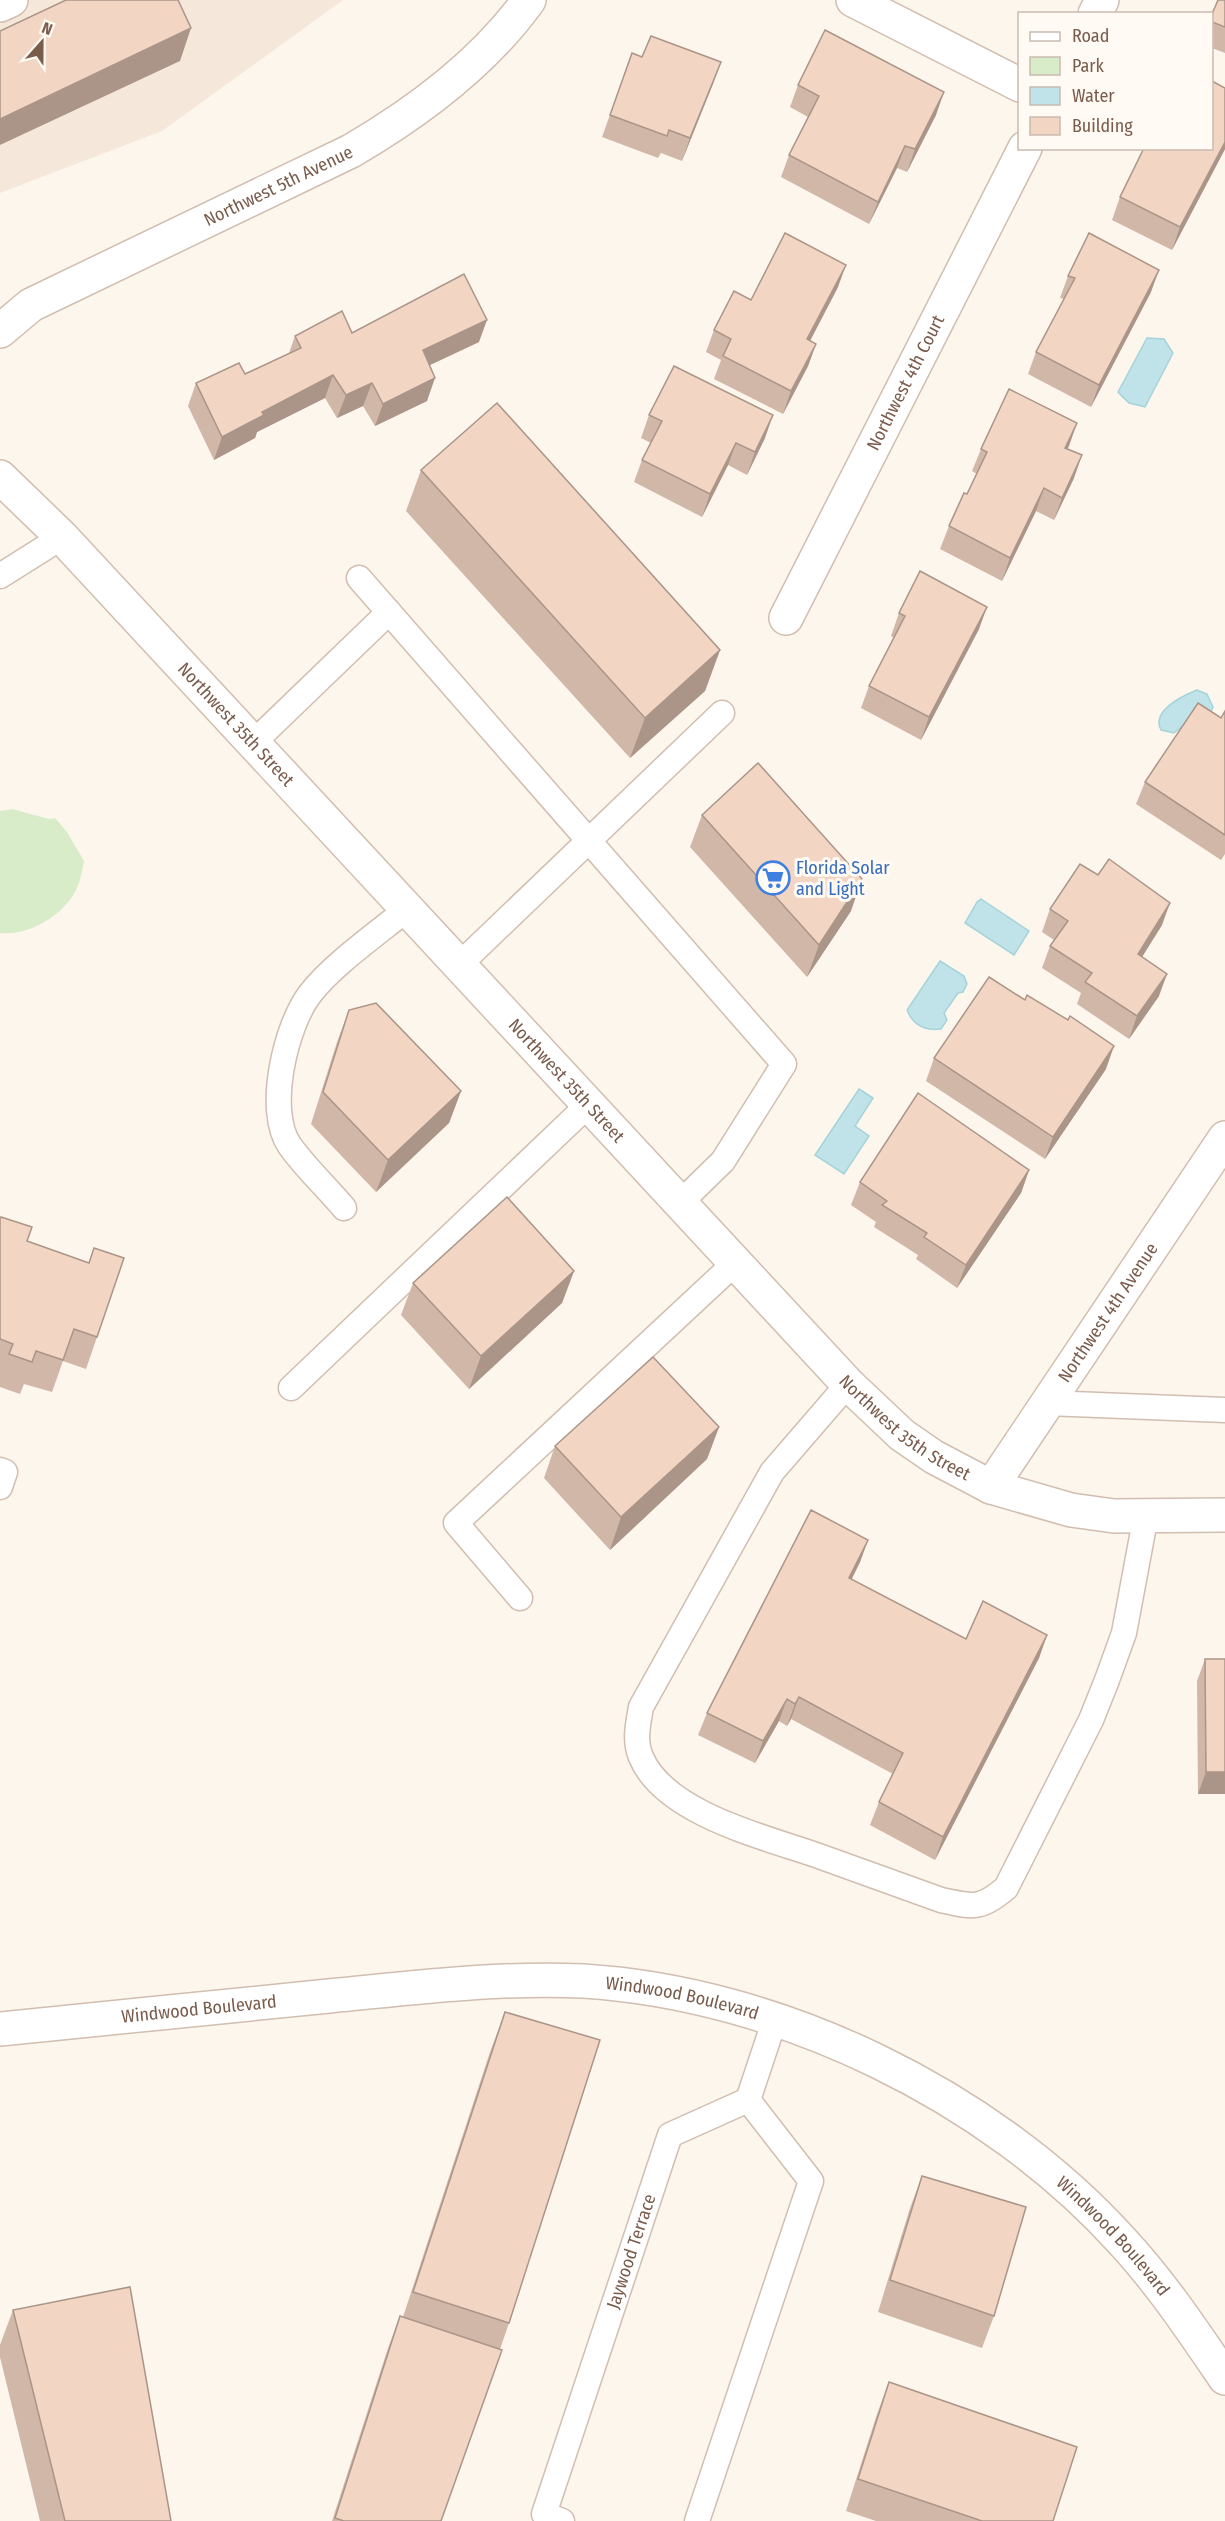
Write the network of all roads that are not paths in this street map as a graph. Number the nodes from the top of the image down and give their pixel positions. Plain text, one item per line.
1 (11, 0) edge
2 (529, 0) edge
3 (853, 0) edge
4 (0, 5) edge
5 (1018, 84) edge
6 (1024, 150) edge
7 (0, 331) edge
8 (0, 477) edge
9 (62, 537) junction
10 (0, 576) edge
11 (359, 578) dead end
12 (389, 612) junction
13 (786, 618) dead end
14 (722, 713) dead end
15 (253, 743) junction
16 (588, 840) junction
17 (407, 909) junction
18 (459, 964) junction
19 (588, 1105) junction
20 (1225, 1138) edge
21 (680, 1203) junction
22 (344, 1208) dead end
23 (735, 1263) junction
24 (848, 1384) junction
25 (291, 1388) dead end
26 (1047, 1403) junction
27 (1225, 1410) edge
28 (0, 1470) edge
29 (0, 1487) edge
30 (991, 1487) junction
31 (1146, 1515) junction
32 (1225, 1515) edge
33 (520, 1598) dead end
34 (775, 2019) junction
35 (0, 2029) edge
36 (748, 2100) junction
37 (1225, 2379) edge
38 (562, 2521) edge
39 (697, 2521) edge

1 - 4 street
2 - 7 street, Northwest 5th Avenue
3 - 5 street
6 - 13 street, Northwest 4th Court
8 - 9 street, Northwest 35th Street
9 - 10 lane
9 - 15 street, Northwest 35th Street
11 - 12 lane
12 - 15 lane
12 - 16 lane
14 - 16 lane
15 - 17 street, Northwest 35th Street
16 - 18 lane
16 - 21 lane
17 - 18 street, Northwest 35th Street
17 - 22 lane
18 - 19 street, Northwest 35th Street
19 - 21 street, Northwest 35th Street
19 - 25 lane
20 - 26 street, Northwest 4th Avenue
21 - 23 street, Northwest 35th Street
23 - 24 street, Northwest 35th Street
23 - 33 lane
24 - 30 street, Northwest 35th Street
24 - 31 lane
26 - 27 lane
26 - 30 street, Northwest 4th Avenue
28 - 29 lane
30 - 31 street, Northwest 35th Street
31 - 32 street, Northwest 35th Street
34 - 35 street, Windwood Boulevard
34 - 36 lane
34 - 37 street, Windwood Boulevard
36 - 38 lane, Jaywood Terrace
36 - 39 lane

